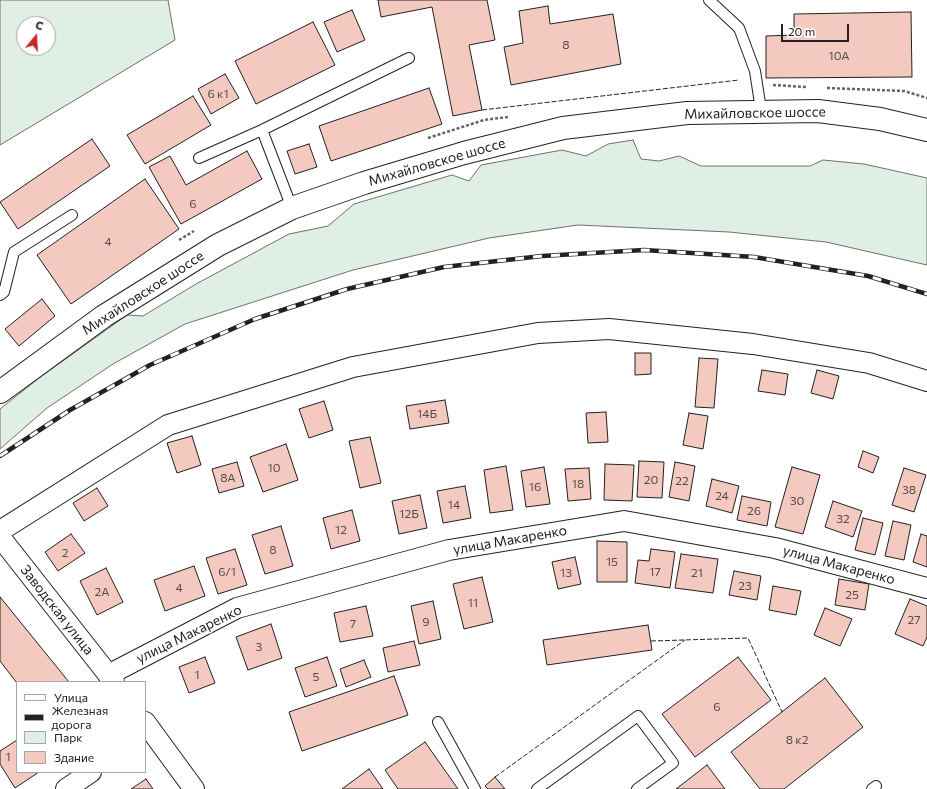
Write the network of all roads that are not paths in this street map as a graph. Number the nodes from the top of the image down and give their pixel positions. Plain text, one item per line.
1 (709, 0) edge
2 (409, 58) dead end
3 (761, 110) junction
4 (262, 130) junction
5 (927, 130) edge
6 (199, 158) dead end
7 (292, 208) junction
8 (72, 215) dead end
9 (0, 295) edge
10 (927, 380) edge
11 (0, 392) edge
12 (0, 531) edge
13 (0, 537) edge
14 (927, 588) edge
15 (111, 678) edge
16 (438, 722) dead end
17 (147, 729) edge
18 (90, 773) edge
19 (550, 785) edge
20 (66, 789) edge
21 (194, 789) edge
22 (475, 789) edge
23 (537, 789) edge
24 (637, 789) edge

1 - 3 lane
2 - 4 lane
3 - 5 main road, Михайловское шоссе
3 - 7 main road, Михайловское шоссе
4 - 6 lane
4 - 7 lane
7 - 11 main road, Михайловское шоссе
8 - 9 lane
10 - 12 street
13 - 15 street, Заводская улица
14 - 15 street, улица Макаренко
16 - 22 lane
17 - 21 street
18 - 20 street
19 - 23 lane
19 - 24 lane

